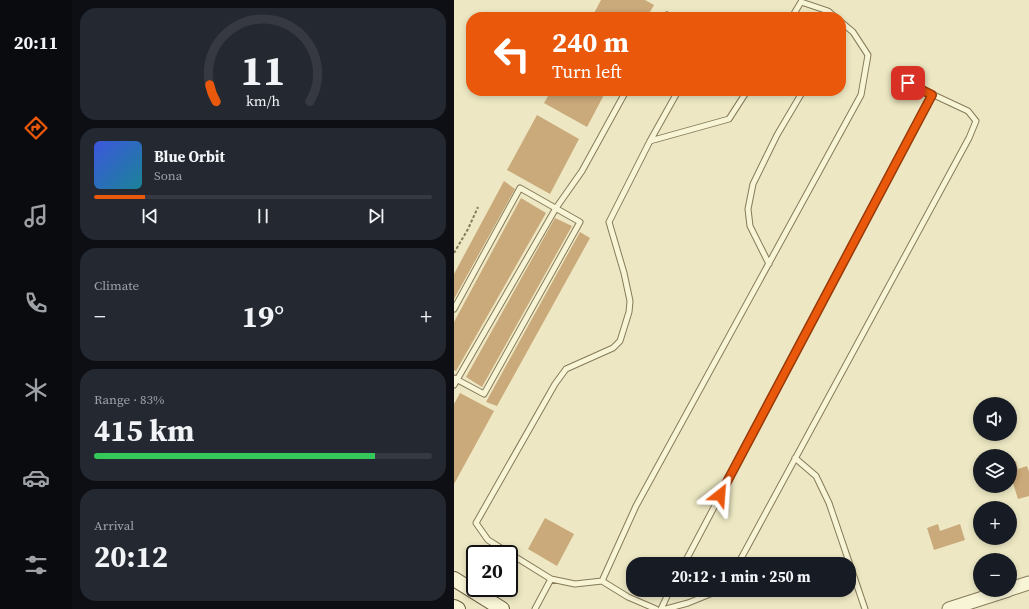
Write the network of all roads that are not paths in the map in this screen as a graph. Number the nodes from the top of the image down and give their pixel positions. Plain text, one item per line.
1 (795, 12) edge
2 (829, 12) edge
3 (846, 27) edge
4 (908, 83) dead end
5 (932, 95) junction
6 (623, 96) edge
7 (675, 96) edge
8 (744, 96) edge
9 (800, 96) edge
10 (650, 141) junction
11 (556, 208) junction
12 (769, 264) junction
13 (454, 310) edge
14 (456, 379) edge
15 (454, 385) edge
16 (795, 458) junction
17 (688, 557) edge
18 (742, 557) edge
19 (454, 579) edge
20 (551, 579) junction
21 (602, 581) junction
22 (1029, 583) edge
23 (1017, 587) edge
24 (667, 597) edge
25 (703, 597) edge
26 (987, 597) edge
27 (454, 607) edge
28 (458, 609) edge
29 (502, 609) edge
30 (535, 609) edge
31 (656, 609) edge
32 (661, 609) edge
33 (666, 609) edge
34 (865, 609) edge
35 (949, 609) edge

1 - 2 lane
3 - 12 lane
4 - 5 lane
5 - 16 lane
5 - 17 lane
6 - 11 lane
7 - 10 lane
8 - 10 lane
9 - 12 lane
10 - 20 lane
11 - 13 lane
11 - 14 lane
11 - 14 lane
12 - 21 lane
14 - 15 lane
16 - 18 lane
16 - 34 lane
19 - 29 main road
20 - 21 lane
20 - 30 lane
21 - 31 lane
22 - 23 street
24 - 32 lane
25 - 33 lane
26 - 35 street
27 - 28 main road

